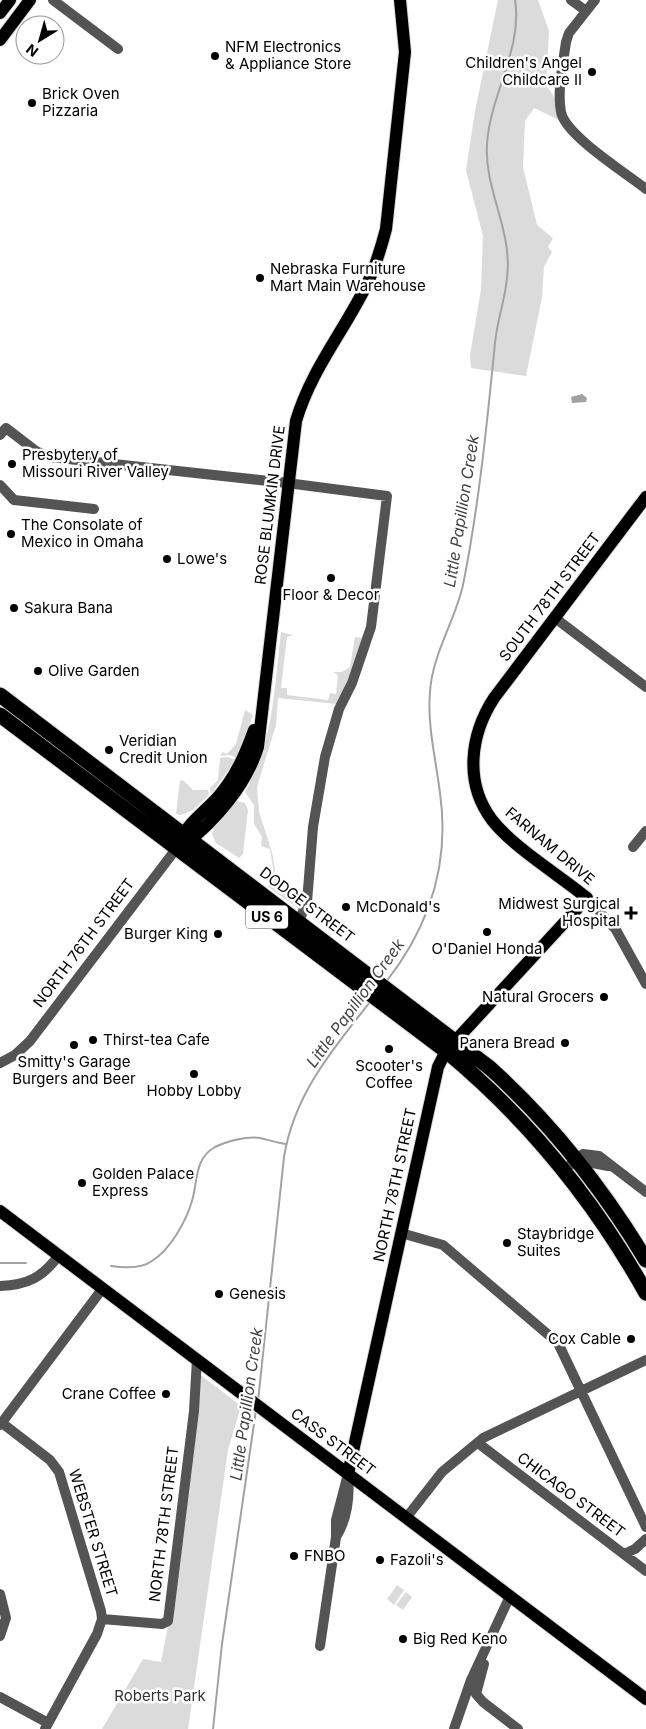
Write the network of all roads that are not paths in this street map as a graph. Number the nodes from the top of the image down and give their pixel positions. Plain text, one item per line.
1 (10, 0) edge
2 (30, 0) edge
3 (53, 0) edge
4 (400, 0) edge
5 (571, 0) edge
6 (594, 0) edge
7 (586, 11) junction
8 (0, 13) edge
9 (0, 40) edge
10 (118, 49) dead end
11 (646, 189) edge
12 (3, 432) edge
13 (287, 483) junction
14 (0, 484) edge
15 (646, 497) edge
16 (94, 510) dead end
17 (555, 618) junction
18 (646, 688) edge
19 (0, 695) edge
20 (0, 715) edge
21 (482, 719) joint
22 (646, 831) edge
23 (187, 836) junction
24 (634, 847) dead end
25 (176, 849) junction
26 (587, 898) junction
27 (299, 921) junction
28 (646, 984) edge
29 (456, 1040) junction
30 (446, 1051) junction
31 (0, 1062) edge
32 (577, 1160) junction
33 (564, 1170) junction
34 (646, 1192) edge
35 (0, 1211) edge
36 (401, 1234) junction
37 (59, 1255) junction
38 (646, 1260) edge
39 (0, 1286) edge
40 (103, 1288) junction
41 (646, 1293) edge
42 (197, 1359) junction
43 (646, 1360) edge
44 (582, 1390) junction
45 (1, 1424) edge
46 (478, 1442) junction
47 (348, 1474) junction
48 (406, 1518) junction
49 (646, 1528) edge
50 (646, 1539) edge
51 (624, 1554) junction
52 (646, 1571) edge
53 (0, 1594) edge
54 (510, 1596) junction
55 (102, 1619) junction
56 (0, 1636) edge
57 (320, 1646) dead end
58 (484, 1655) junction
59 (0, 1697) edge
60 (646, 1698) edge
61 (482, 1702) junction
62 (462, 1705) junction
63 (47, 1726) edge
64 (454, 1729) edge
65 (518, 1729) edge

1 - 8 main road
2 - 9 main road
3 - 10 street
4 - 13 main road, ROSE BLUMKIN DRIVE
5 - 7 street
6 - 7 street
7 - 11 street
12 - 13 street
13 - 23 main road, ROSE BLUMKIN DRIVE
13 - 27 street
14 - 16 street
15 - 17 main road, SOUTH 78TH STREET
17 - 18 street
17 - 21 main road, SOUTH 78TH STREET
19 - 23 highway, DODGE STREET / US 6
20 - 25 highway, US 6
21 - 26 main road, FARNAM DRIVE
22 - 24 street
23 - 25 main road, NORTH 76TH STREET
23 - 27 highway, DODGE STREET / US 6
25 - 30 highway, US 6
25 - 31 street, NORTH 76TH STREET
26 - 28 street, FARNAM DRIVE
26 - 29 main road
27 - 29 highway, DODGE STREET / US 6
29 - 30 main road
29 - 32 highway, DODGE STREET / US 6
30 - 33 highway, US 6
30 - 36 main road, NORTH 78TH STREET
32 - 33 street
32 - 34 street
32 - 38 highway, US 6
33 - 41 highway, US 6
35 - 37 main road, CASS STREET
36 - 44 street
36 - 47 main road, NORTH 78TH STREET
37 - 39 street
37 - 40 main road, CASS STREET
40 - 42 main road, CASS STREET
40 - 45 street
42 - 47 main road, CASS STREET
42 - 55 street, NORTH 78TH STREET
43 - 44 street
44 - 46 street
44 - 49 street
45 - 55 street, WEBSTER STREET
46 - 48 street
46 - 51 street, CHICAGO STREET
47 - 48 main road, CASS STREET
47 - 57 street
48 - 54 main road, CASS STREET
50 - 51 street
51 - 52 street, CHICAGO STREET
53 - 56 street
54 - 58 street
54 - 60 main road, CASS STREET
55 - 63 street
58 - 61 street
58 - 62 street
59 - 63 street
61 - 62 street
61 - 65 street
62 - 64 street

